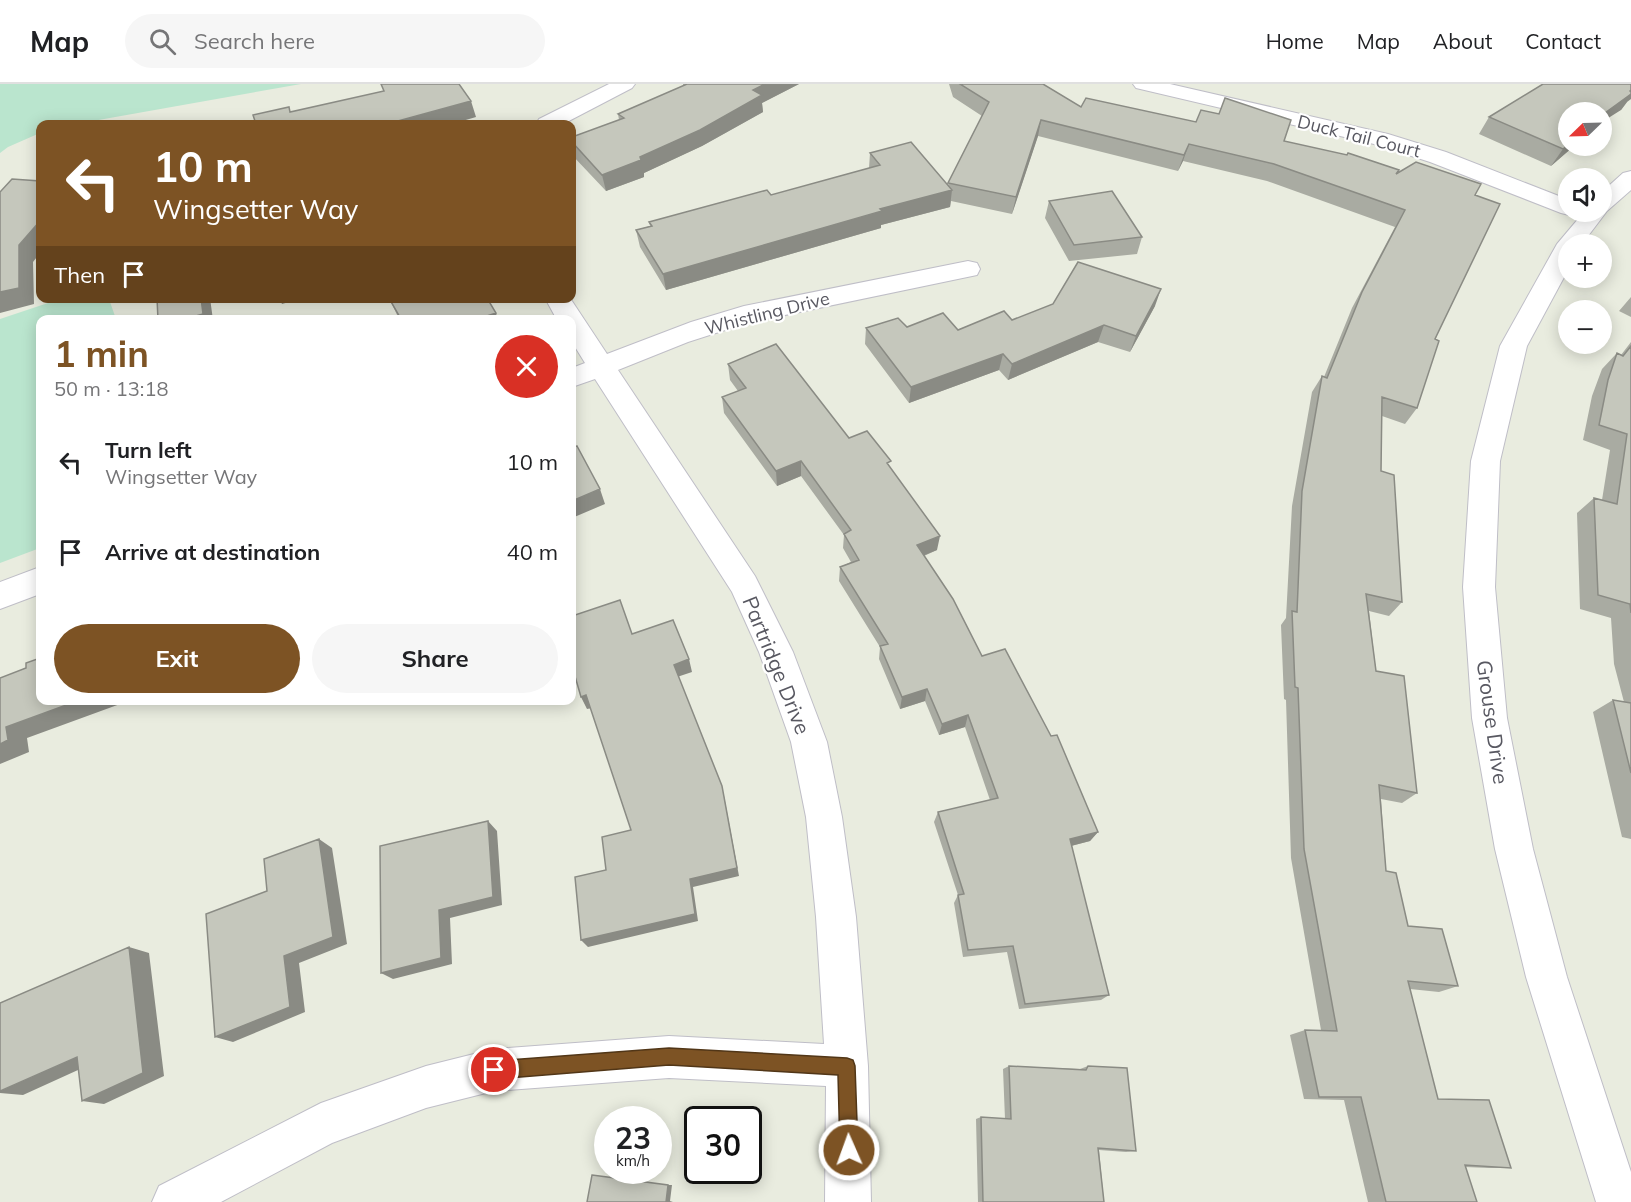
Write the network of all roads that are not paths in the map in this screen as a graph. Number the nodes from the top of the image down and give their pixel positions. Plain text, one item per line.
1 (625, 84) edge
2 (1143, 84) edge
3 (555, 120) edge
4 (1631, 178) edge
5 (1612, 192) edge
6 (1558, 200) edge
7 (1558, 263) edge
8 (968, 269) dead end
9 (576, 338) edge
10 (586, 372) edge
11 (36, 582) edge
12 (0, 596) edge
13 (847, 1066) junction
14 (175, 1202) edge
15 (848, 1202) edge
16 (1619, 1202) edge

1 - 3 street
2 - 6 street, Duck Tail Court
4 - 5 street, Grouse Drive
7 - 16 street, Grouse Drive
8 - 10 street, Whistling Drive
9 - 10 street, Partridge Drive
10 - 13 street, Partridge Drive
11 - 12 street
13 - 14 street
13 - 15 street, Partridge Drive

